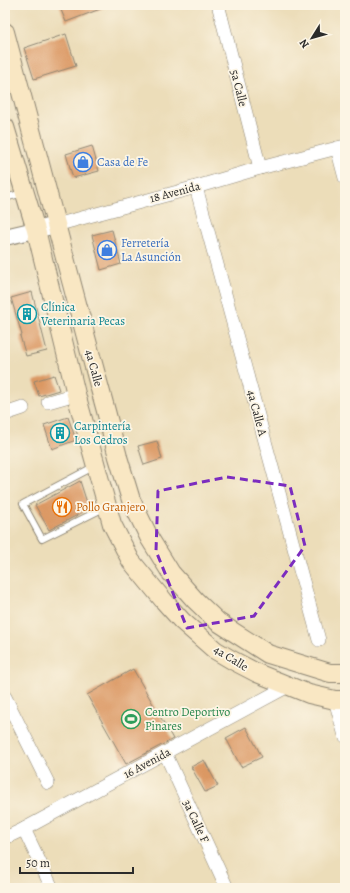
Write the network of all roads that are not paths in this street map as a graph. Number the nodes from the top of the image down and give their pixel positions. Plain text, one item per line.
1 (219, 8) dead end
2 (5, 32) edge
3 (5, 127) edge
4 (341, 147) edge
5 (260, 168) junction
6 (345, 178) edge
7 (196, 187) junction
8 (25, 192) junction
9 (5, 198) edge
10 (56, 225) junction
11 (36, 230) junction
12 (5, 237) edge
13 (76, 394) junction
14 (48, 402) dead end
15 (23, 408) dead end
16 (5, 414) edge
17 (96, 466) junction
18 (108, 507) junction
19 (319, 640) dead end
20 (345, 673) edge
21 (288, 686) junction
22 (5, 697) edge
23 (340, 700) edge
24 (345, 736) edge
25 (165, 753) junction
26 (48, 783) dead end
27 (24, 829) junction
28 (5, 838) edge
29 (52, 888) edge
30 (227, 888) edge

1 - 5 street, 5a Calle
2 - 10 main road, 4a Calle
3 - 8 main road, 4a Calle
4 - 5 street, 18 Avenida
4 - 6 street
5 - 7 street, 18 Avenida
7 - 10 street, 18 Avenida
7 - 19 street, 4a Calle A
8 - 9 lane
8 - 11 main road, 4a Calle
10 - 11 street, 18 Avenida
10 - 20 main road, 4a Calle
11 - 12 street, 18 Avenida
11 - 13 main road, 4a Calle
13 - 14 street
13 - 17 main road, 4a Calle
15 - 16 street
17 - 18 main road, 4a Calle
17 - 18 lane
18 - 21 main road, 4a Calle
21 - 23 main road, 4a Calle
21 - 25 street, 16 Avenida
22 - 26 street
23 - 24 street
25 - 27 street, 16 Avenida
25 - 30 street, 3a Calle F
27 - 28 street, 16 Avenida
27 - 29 street

